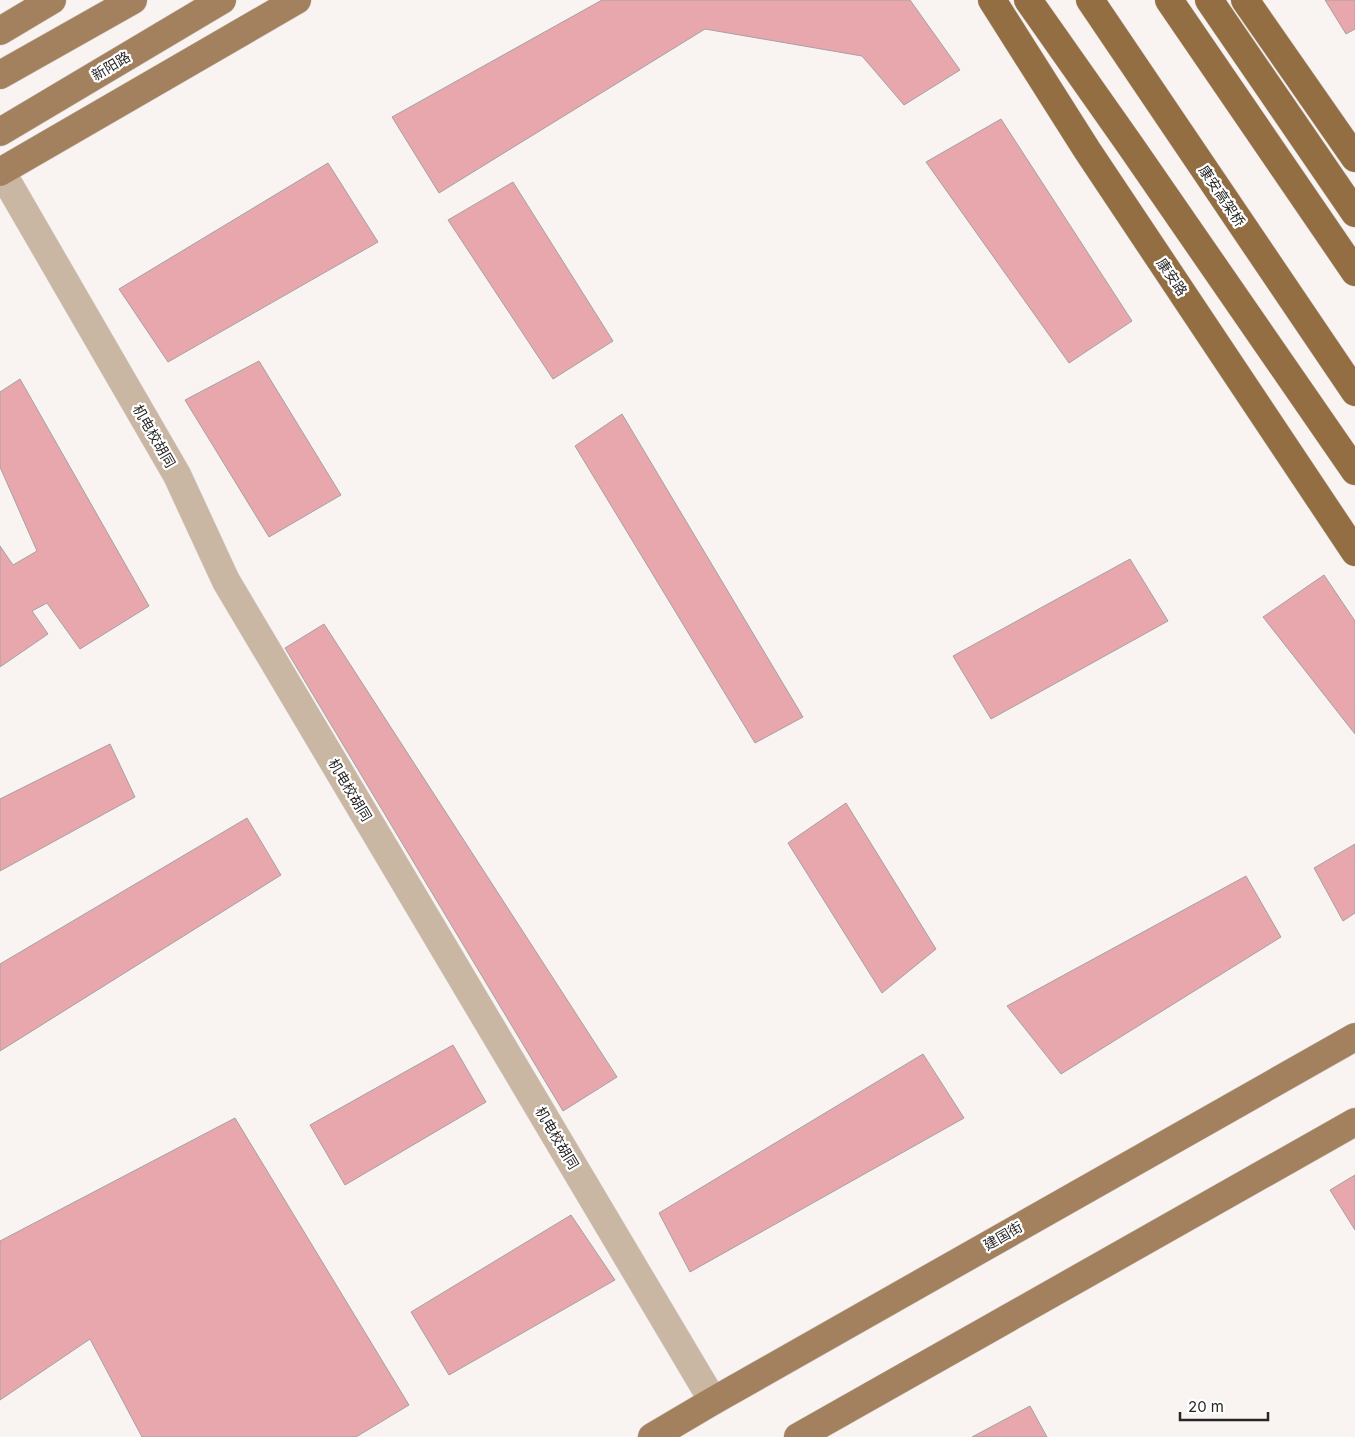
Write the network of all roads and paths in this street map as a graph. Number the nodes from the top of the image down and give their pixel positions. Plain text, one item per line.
1 (52, 0) edge
2 (133, 0) edge
3 (222, 0) edge
4 (298, 0) edge
5 (992, 0) edge
6 (1028, 0) edge
7 (1090, 0) edge
8 (1169, 0) edge
9 (1209, 0) edge
10 (1245, 0) edge
11 (0, 30) edge
12 (0, 75) edge
13 (0, 132) edge
14 (1355, 158) edge
15 (1, 172) edge
16 (1355, 213) edge
17 (1355, 272) edge
18 (1355, 392) edge
19 (1355, 471) edge
20 (1355, 552) edge
21 (1355, 1037) edge
22 (1355, 1122) edge
23 (713, 1401) junction
24 (652, 1437) edge
25 (798, 1437) edge

1 - 11 main road
2 - 12 main road
3 - 13 main road, 新阳路
4 - 15 main road
5 - 20 highway, 康安路
6 - 19 highway
7 - 18 highway, 康安高架桥
8 - 17 highway
9 - 16 highway
10 - 14 highway
15 - 23 street, 机电校胡同
21 - 23 main road, 建国街
22 - 25 main road
23 - 24 main road, 建国街

